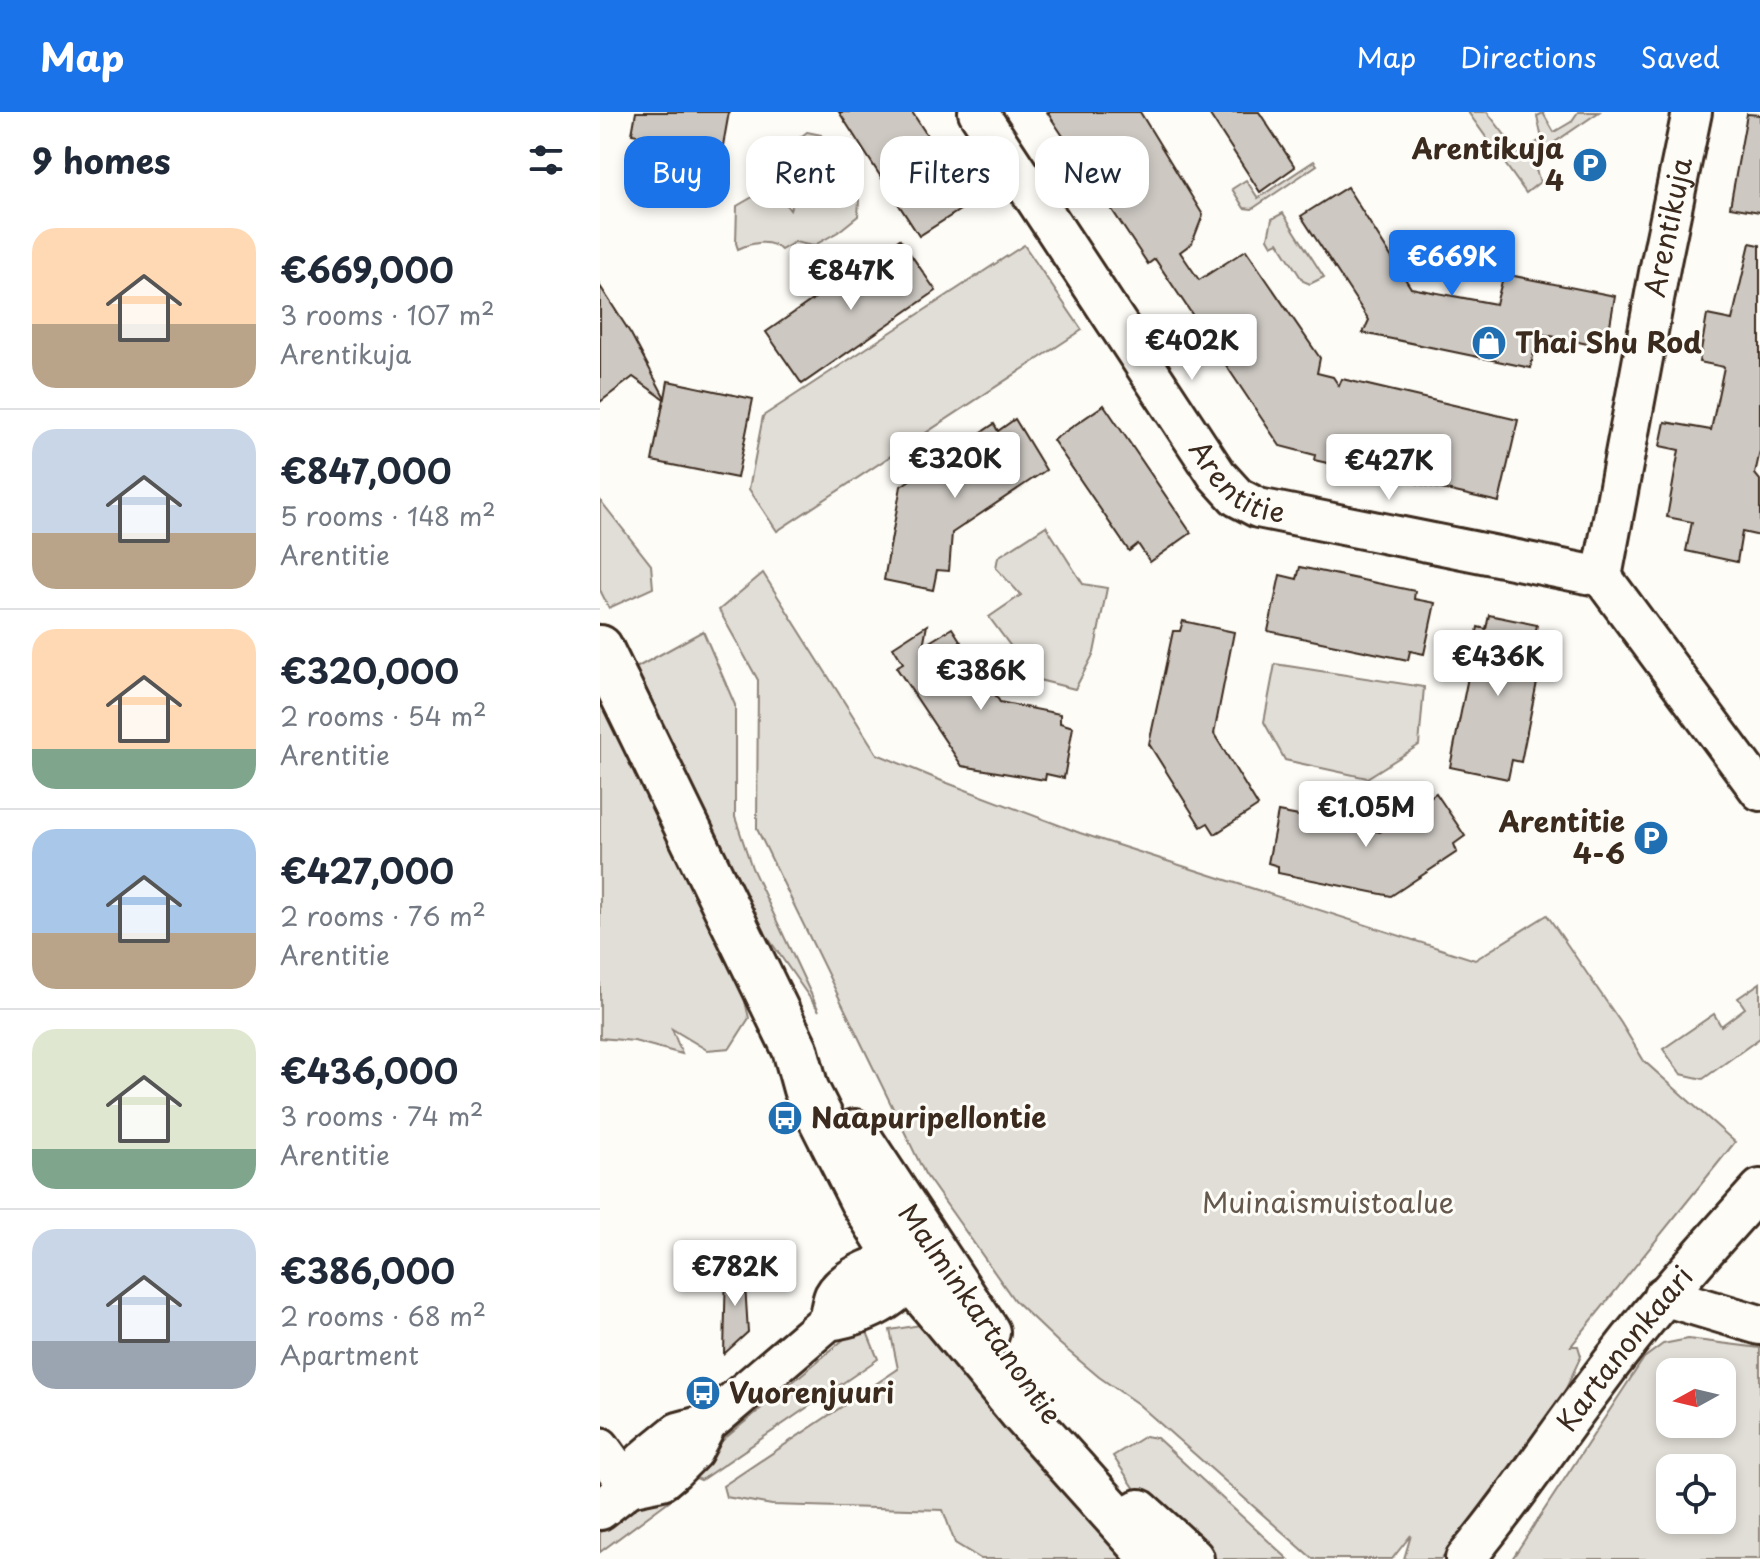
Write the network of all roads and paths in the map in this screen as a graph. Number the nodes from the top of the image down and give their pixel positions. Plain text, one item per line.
1 (978, 112) edge
2 (1692, 112) edge
3 (1602, 577) junction
4 (600, 648) edge
5 (1760, 791) edge
6 (1760, 1189) edge
7 (914, 1263) junction
8 (1663, 1296) junction
9 (1760, 1325) edge
10 (600, 1447) edge
11 (614, 1499) edge
12 (1500, 1518) junction
13 (1154, 1559) edge
14 (1191, 1559) edge
15 (1465, 1559) edge
16 (1482, 1559) edge

1 - 3 street, Arentitie
2 - 3 street, Arentikuja
3 - 5 street
4 - 7 main road, Malminkartanontie
6 - 8 street, Kartanonkaari
7 - 11 street
7 - 13 main road, Malminkartanontie
7 - 14 main road, Malminkartanontie
8 - 9 street
8 - 12 street, Kartanonkaari
10 - 11 street
12 - 15 street, Kartanonkaari
12 - 16 street, Kartanonkaari

